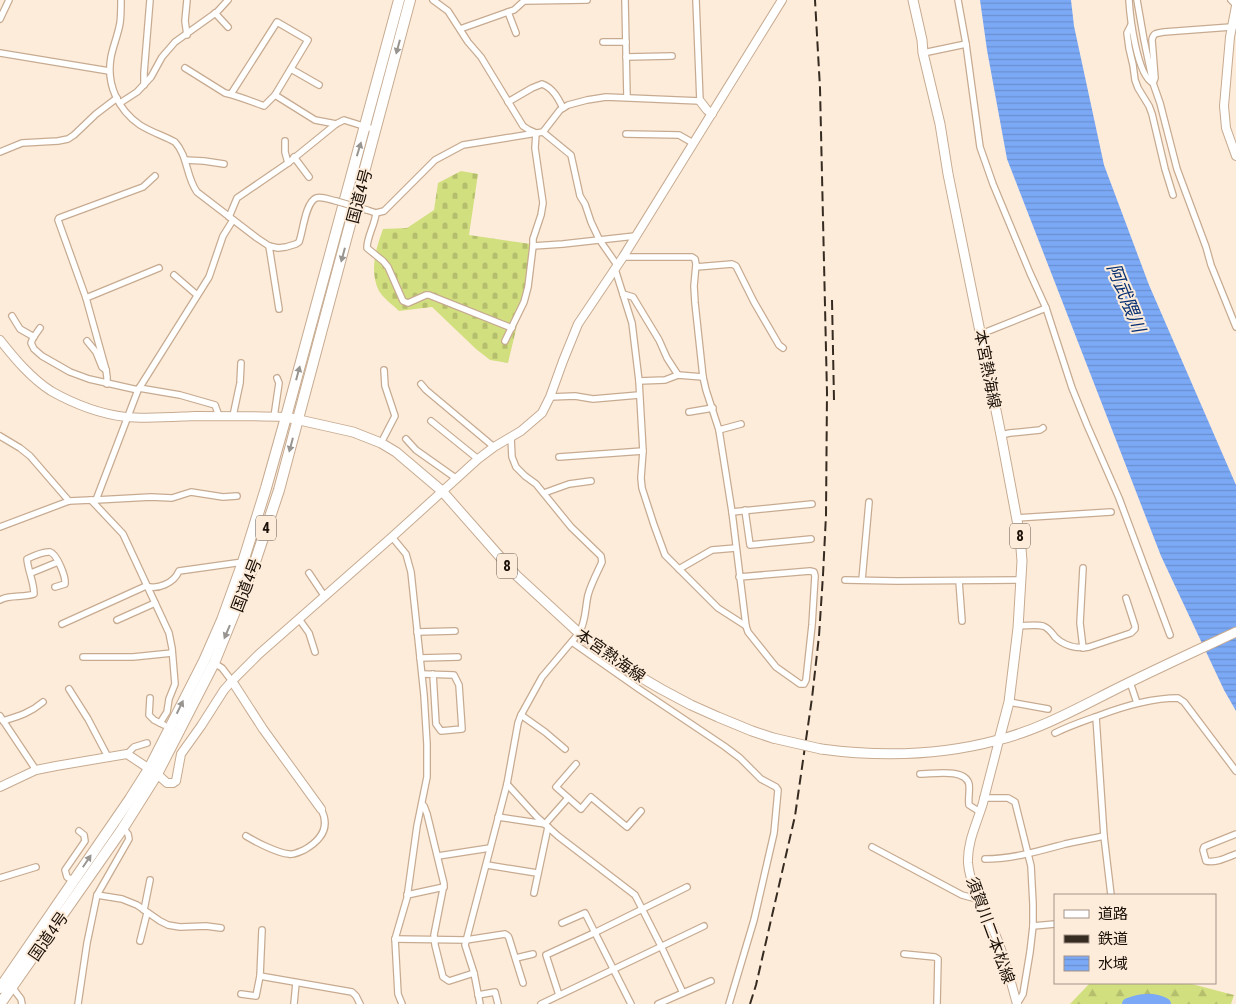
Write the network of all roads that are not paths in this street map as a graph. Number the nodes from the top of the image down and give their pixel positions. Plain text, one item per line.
1 (9, 0) edge
2 (121, 0) edge
3 (150, 0) edge
4 (187, 0) edge
5 (228, 0) edge
6 (399, 0) edge
7 (410, 0) edge
8 (433, 0) edge
9 (566, 0) edge
10 (587, 0) edge
11 (625, 0) edge
12 (696, 0) edge
13 (782, 0) edge
14 (913, 0) edge
15 (958, 0) edge
16 (1129, 0) edge
17 (1137, 0) edge
18 (1230, 0) edge
19 (1236, 2) edge
20 (1236, 6) edge
21 (508, 12) junction
22 (215, 13) junction
23 (0, 19) edge
24 (1131, 25) junction
25 (228, 27) dead end
26 (1234, 27) edge
27 (460, 29) junction
28 (516, 33) dead end
29 (186, 35) junction
30 (603, 42) dead end
31 (626, 42) junction
32 (966, 44) junction
33 (0, 53) edge
34 (923, 53) junction
35 (672, 56) dead end
36 (626, 57) junction
37 (185, 68) dead end
38 (291, 69) junction
39 (109, 71) junction
40 (1153, 83) junction
41 (144, 85) junction
42 (319, 85) dead end
43 (231, 94) junction
44 (275, 95) junction
45 (627, 97) junction
46 (118, 100) junction
47 (700, 101) junction
48 (508, 102) junction
49 (563, 108) junction
50 (712, 114) junction
51 (336, 124) junction
52 (365, 128) junction
53 (376, 130) junction
54 (539, 132) junction
55 (626, 134) dead end
56 (285, 141) dead end
57 (693, 143) junction
58 (0, 152) edge
59 (1236, 156) edge
60 (294, 157) junction
61 (185, 160) junction
62 (288, 163) junction
63 (224, 164) dead end
64 (155, 176) dead end
65 (309, 177) dead end
66 (1173, 195) dead end
67 (376, 213) junction
68 (231, 218) junction
69 (635, 236) junction
70 (599, 239) junction
71 (269, 246) junction
72 (533, 246) junction
73 (623, 257) junction
74 (616, 267) junction
75 (159, 268) dead end
76 (696, 268) junction
77 (174, 275) dead end
78 (622, 294) junction
79 (197, 295) junction
80 (86, 298) junction
81 (1046, 308) junction
82 (279, 309) dead end
83 (12, 316) dead end
84 (1236, 327) edge
85 (40, 328) dead end
86 (512, 328) junction
87 (981, 334) junction
88 (34, 337) junction
89 (0, 340) edge
90 (87, 341) dead end
91 (505, 341) dead end
92 (783, 348) dead end
93 (241, 363) dead end
94 (106, 370) junction
95 (384, 370) dead end
96 (678, 375) junction
97 (704, 377) junction
98 (277, 378) dead end
99 (639, 382) junction
100 (107, 384) junction
101 (421, 384) dead end
102 (138, 389) junction
103 (639, 395) junction
104 (550, 397) junction
105 (713, 408) junction
106 (689, 412) dead end
107 (219, 416) junction
108 (233, 416) junction
109 (274, 416) junction
110 (127, 417) junction
111 (286, 417) junction
112 (298, 419) junction
113 (431, 421) dead end
114 (741, 424) dead end
115 (1043, 428) dead end
116 (719, 430) junction
117 (1001, 435) junction
118 (3, 437) edge
119 (511, 438) junction
120 (406, 439) dead end
121 (381, 443) junction
122 (0, 444) edge
123 (494, 448) junction
124 (643, 451) junction
125 (559, 457) dead end
126 (478, 460) junction
127 (457, 479) junction
128 (591, 481) dead end
129 (442, 491) junction
130 (544, 493) junction
131 (237, 496) dead end
132 (94, 500) junction
133 (69, 501) junction
134 (868, 502) dead end
135 (812, 504) dead end
136 (746, 510) junction
137 (732, 512) junction
138 (1111, 512) dead end
139 (1016, 518) junction
140 (0, 527) edge
141 (392, 537) junction
142 (811, 539) dead end
143 (736, 548) junction
144 (58, 562) junction
145 (243, 562) junction
146 (1083, 568) dead end
147 (679, 570) junction
148 (31, 573) junction
149 (309, 573) dead end
150 (739, 577) junction
151 (844, 580) dead end
152 (862, 580) junction
153 (1021, 580) junction
154 (960, 581) junction
155 (146, 586) junction
156 (55, 587) dead end
157 (325, 597) junction
158 (1126, 598) dead end
159 (0, 600) edge
160 (155, 603) junction
161 (299, 619) junction
162 (117, 620) dead end
163 (962, 621) dead end
164 (62, 624) dead end
165 (746, 626) junction
166 (1018, 626) junction
167 (455, 630) dead end
168 (417, 632) junction
169 (1236, 632) edge
170 (578, 634) junction
171 (1170, 635) dead end
172 (572, 642) junction
173 (1083, 648) junction
174 (315, 652) dead end
175 (172, 653) junction
176 (84, 657) dead end
177 (458, 657) dead end
178 (420, 658) junction
179 (214, 663) junction
180 (422, 674) junction
181 (433, 674) junction
182 (232, 681) junction
183 (1130, 682) junction
184 (69, 689) dead end
185 (150, 698) dead end
186 (43, 702) dead end
187 (1009, 702) junction
188 (1137, 703) junction
189 (1048, 708) dead end
190 (521, 714) junction
191 (1096, 717) junction
192 (2, 719) edge
193 (160, 723) junction
194 (170, 728) junction
195 (1055, 733) dead end
196 (133, 740) dead end
197 (1000, 740) junction
198 (147, 743) dead end
199 (134, 747) junction
200 (565, 749) dead end
201 (126, 754) junction
202 (108, 757) junction
203 (576, 764) dead end
204 (36, 770) junction
205 (153, 772) junction
206 (1236, 772) edge
207 (920, 774) dead end
208 (507, 784) junction
209 (0, 787) edge
210 (568, 798) junction
211 (984, 798) junction
212 (422, 804) junction
213 (321, 809) joint
214 (641, 811) dead end
215 (980, 812) junction
216 (498, 817) junction
217 (546, 825) junction
218 (123, 828) junction
219 (79, 831) dead end
220 (1236, 834) edge
221 (246, 836) dead end
222 (1104, 836) junction
223 (872, 847) dead end
224 (490, 848) junction
225 (1029, 854) junction
226 (1236, 854) edge
227 (438, 856) junction
228 (985, 859) dead end
229 (487, 865) junction
230 (36, 866) dead end
231 (538, 873) junction
232 (0, 878) edge
233 (150, 880) dead end
234 (74, 881) junction
235 (444, 887) junction
236 (687, 887) dead end
237 (534, 893) dead end
238 (97, 894) junction
239 (1111, 894) edge
240 (407, 895) junction
241 (979, 898) junction
242 (643, 910) junction
243 (146, 911) junction
244 (562, 923) dead end
245 (1054, 924) edge
246 (704, 926) dead end
247 (1033, 926) junction
248 (221, 928) dead end
249 (262, 930) dead end
250 (594, 933) junction
251 (434, 938) junction
252 (395, 939) junction
253 (466, 940) junction
254 (140, 941) dead end
255 (661, 946) junction
256 (533, 954) dead end
257 (904, 954) dead end
258 (516, 958) junction
259 (612, 969) junction
260 (474, 973) junction
261 (260, 976) junction
262 (710, 981) dead end
263 (4, 982) edge
264 (296, 983) junction
265 (523, 983) dead end
266 (683, 993) junction
267 (241, 994) dead end
268 (478, 995) junction
269 (559, 995) junction
270 (0, 1004) edge
271 (22, 1004) edge
272 (78, 1004) edge
273 (294, 1004) edge
274 (360, 1004) edge
275 (402, 1004) edge
276 (480, 1004) edge
277 (498, 1004) edge
278 (541, 1004) edge
279 (631, 1004) edge
280 (658, 1004) edge
281 (729, 1004) edge
282 (937, 1004) edge
283 (1017, 1004) edge

1 - 23 street
2 - 39 street
3 - 41 street
4 - 29 street
5 - 22 street
6 - 52 highway, 国道4号 / 4
7 -> 53 highway, 国道4号 / 4
8 - 27 street
9 - 10 street
9 - 21 street
11 - 31 street
12 - 47 street
13 - 50 street
14 - 34 main road, 本宮熱海線 / 8
15 - 32 street
16 - 24 street
17 - 40 street
18 - 19 street
20 - 26 street
21 - 27 street
21 - 28 street
22 - 25 street
22 - 29 street
24 - 40 street
24 - 66 street
26 - 40 street
26 - 59 street
27 - 48 street
29 - 41 street
30 - 31 street
31 - 36 street
32 - 34 street
32 - 81 street
33 - 39 street
34 - 87 main road, 本宮熱海線 / 8
35 - 36 street
36 - 45 street
37 - 43 street
38 - 42 street
38 - 43 street
38 - 44 street
39 - 46 street
40 - 84 street
41 - 46 street
43 - 44 street
44 - 51 street
45 - 47 street
45 - 49 street
46 - 58 street
46 - 61 street
47 - 50 street
48 - 49 street
48 - 54 street
49 - 54 street
50 - 57 street
51 - 52 street
51 - 60 street
52 - 53 street
111 -> 52 highway, 国道4号 / 4
53 -> 112 highway, 国道4号 / 4
54 - 67 street
54 - 70 street
54 - 72 street
55 - 57 street
56 - 62 street
57 - 69 street
60 - 62 street
60 - 65 street
61 - 63 street
61 - 68 street
62 - 68 street
64 - 80 street
67 - 71 street, bridge
67 - 86 street
68 - 71 street
68 - 79 street
69 - 70 street
69 - 73 street
70 - 72 street
70 - 74 street
71 - 82 street
72 - 86 street
73 - 74 street
73 - 76 street
74 - 78 street
74 - 104 street
75 - 80 street
76 - 92 street
76 - 97 street
77 - 79 street
78 - 96 street
78 - 99 street
79 - 102 street
80 - 94 street
81 - 87 street
81 - 171 street
83 - 88 street
85 - 88 street
86 - 91 street
87 - 117 main road, 本宮熱海線 / 8
88 - 100 street
89 - 110 street
90 - 94 street
93 - 108 street
94 - 100 street
95 - 121 street
96 - 97 street
96 - 99 street
97 - 105 street
98 - 109 street
99 - 103 street
100 - 102 street
101 - 123 street
102 - 107 street
102 - 110 street
103 - 104 street
103 - 124 street
104 - 119 street
105 - 106 street
105 - 116 street
107 - 108 street
107 - 110 street
108 - 109 street
109 - 111 street
110 - 132 street
111 - 112 main road, 本宮熱海線 / 8
111 - 145 highway, 国道4号 / 4
112 - 121 main road, 本宮熱海線 / 8
112 -> 179 highway, 国道4号 / 4
113 - 126 street
114 - 116 street
115 - 117 street
116 - 137 street
117 - 139 main road, 本宮熱海線 / 8
118 - 122 street
118 - 133 street
119 - 123 street
119 - 130 street
120 - 127 street
121 - 129 main road, 本宮熱海線 / 8
123 - 126 street
124 - 125 street
124 - 147 street
126 - 127 street
127 - 129 street
128 - 130 street
129 - 141 street
129 - 170 main road, 本宮熱海線 / 8
130 - 170 street
131 - 132 street
132 - 133 street
132 - 155 street
133 - 140 street
134 - 152 street
135 - 136 street
136 - 137 street
136 - 142 street
137 - 143 street
138 - 139 street
139 - 153 main road, 本宮熱海線 / 8
141 - 157 street
141 - 168 street
143 - 147 street
143 - 150 street
144 - 148 street
144 - 148 street
144 - 156 street
145 - 155 street
194 -> 145 highway, 国道4号 / 4
146 - 173 street
147 - 165 street
148 - 159 street
149 - 157 street
150 - 165 street
150 - 165 street
151 - 152 street
152 - 154 street
153 - 154 street
153 - 166 main road, 本宮熱海線 / 8
154 - 163 street
155 - 160 street
155 - 164 street
157 - 161 street
158 - 173 street
160 - 162 street
160 - 175 street
161 - 174 street
161 - 182 street
166 - 173 street
166 - 187 main road, 本宮熱海線 / 8
167 - 168 street
168 - 178 street
169 - 183 main road, 本宮熱海線 / 8
170 - 172 street
170 - 197 main road, 本宮熱海線 / 8, bridge
172 - 190 street
172 - 281 street
175 - 176 street
175 - 193 street
177 - 178 street
178 - 180 street
179 - 182 street
179 - 205 highway, 国道4号 / 4
180 - 181 street
180 - 212 street
181 - 181 street
182 - 205 street
182 - 213 street
183 - 188 street
183 - 197 main road, 本宮熱海線 / 8
184 - 202 street
185 - 193 street
186 - 192 street
187 - 189 street
187 - 197 main road, 本宮熱海線 / 8
188 - 191 street
188 - 206 street
190 - 200 street
190 - 208 street
191 - 195 street
191 - 222 street
192 - 204 street
193 - 194 street
194 - 205 highway, 国道4号 / 4
196 - 199 street
197 - 211 street, 須賀川二本松線
198 - 199 street
199 - 201 street
201 - 202 street
201 - 205 street
202 - 204 street
203 - 210 street
204 - 209 street
205 - 218 highway, 国道4号 / 4
234 -> 205 highway, 国道4号 / 4
207 - 215 street
208 - 216 street
208 - 217 street
210 - 214 street
210 - 217 street
211 - 215 street, 須賀川二本松線
211 - 225 street
212 - 227 street
212 - 240 street
213 - 221 street
215 - 241 street, 須賀川二本松線
216 - 217 street
216 - 224 street
217 - 231 street
217 - 242 street
218 - 238 street
218 - 263 highway, 国道4号 / 4
219 - 234 street
220 - 226 street
222 - 225 street
222 - 239 street
223 - 241 street
224 - 227 street
224 - 229 street
225 - 228 street
225 - 247 street
227 - 235 street
229 - 231 street
229 - 253 street
230 - 232 street
231 - 237 street
233 - 243 street
234 - 263 highway, 国道4号 / 4
235 - 240 street
235 - 251 street
236 - 242 street
238 - 243 street
238 - 272 street
240 - 252 street
241 - 283 street, 須賀川二本松線
242 - 250 street
242 - 255 street
243 - 248 street
243 - 254 street
244 - 250 street
245 - 247 street
246 - 255 street
247 - 283 street
249 - 261 street
250 - 259 street
250 - 269 street
251 - 252 street
251 - 253 street
251 - 260 street
252 - 275 street
253 - 258 street
253 - 260 street
255 - 259 street
255 - 266 street
256 - 258 street
257 - 282 street
258 - 265 street
259 - 269 street
259 - 279 street
260 - 268 street
261 - 264 street
261 - 267 street
262 - 266 street
263 - 270 highway, 国道4号 / 4
263 - 271 street
264 - 273 street
264 - 274 street
266 - 280 street
268 - 276 street
268 - 277 street
269 - 278 street

